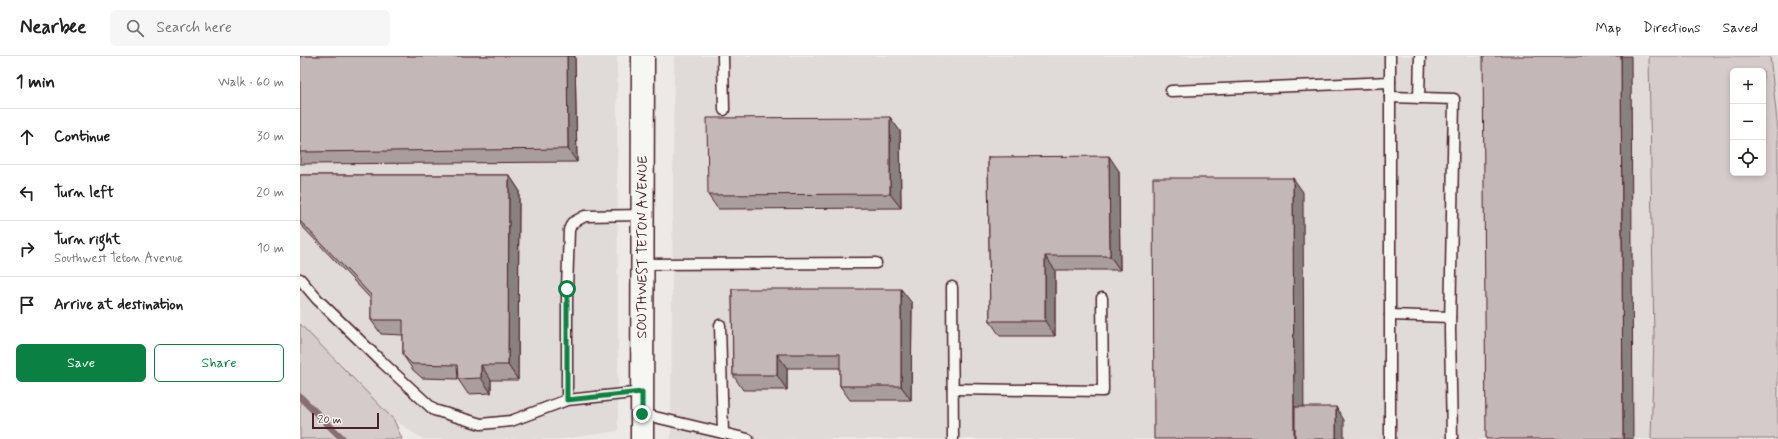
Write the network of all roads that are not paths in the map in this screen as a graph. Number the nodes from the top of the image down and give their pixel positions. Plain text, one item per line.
1 (643, 56) edge
2 (723, 56) edge
3 (1390, 56) edge
4 (1420, 56) edge
5 (1390, 82) junction
6 (1171, 91) dead end
7 (1390, 96) junction
8 (1419, 98) junction
9 (724, 110) dead end
10 (642, 215) junction
11 (876, 263) dead end
12 (642, 264) junction
13 (300, 279) edge
14 (952, 287) dead end
15 (1102, 298) dead end
16 (1390, 315) junction
17 (1450, 317) junction
18 (720, 325) dead end
19 (953, 389) junction
20 (642, 392) junction
21 (567, 400) junction
22 (642, 414) junction
23 (723, 433) junction
24 (642, 439) edge
25 (748, 439) edge
26 (953, 439) edge
27 (1390, 439) edge
28 (1452, 439) edge

1 - 10 street, SOUTHWEST TETON AVENUE
2 - 9 lane
3 - 5 lane
4 - 8 lane
5 - 6 lane
5 - 7 lane
7 - 8 lane
7 - 16 lane
8 - 17 lane
10 - 12 street, SOUTHWEST TETON AVENUE
10 - 21 lane
11 - 12 lane
12 - 20 street, SOUTHWEST TETON AVENUE
13 - 21 lane
14 - 19 lane
15 - 19 lane
16 - 17 lane
16 - 27 lane
17 - 28 lane
18 - 23 lane
19 - 26 lane
20 - 21 lane
20 - 22 street, SOUTHWEST TETON AVENUE
22 - 23 lane
22 - 24 street, SOUTHWEST TETON AVENUE
23 - 25 lane

